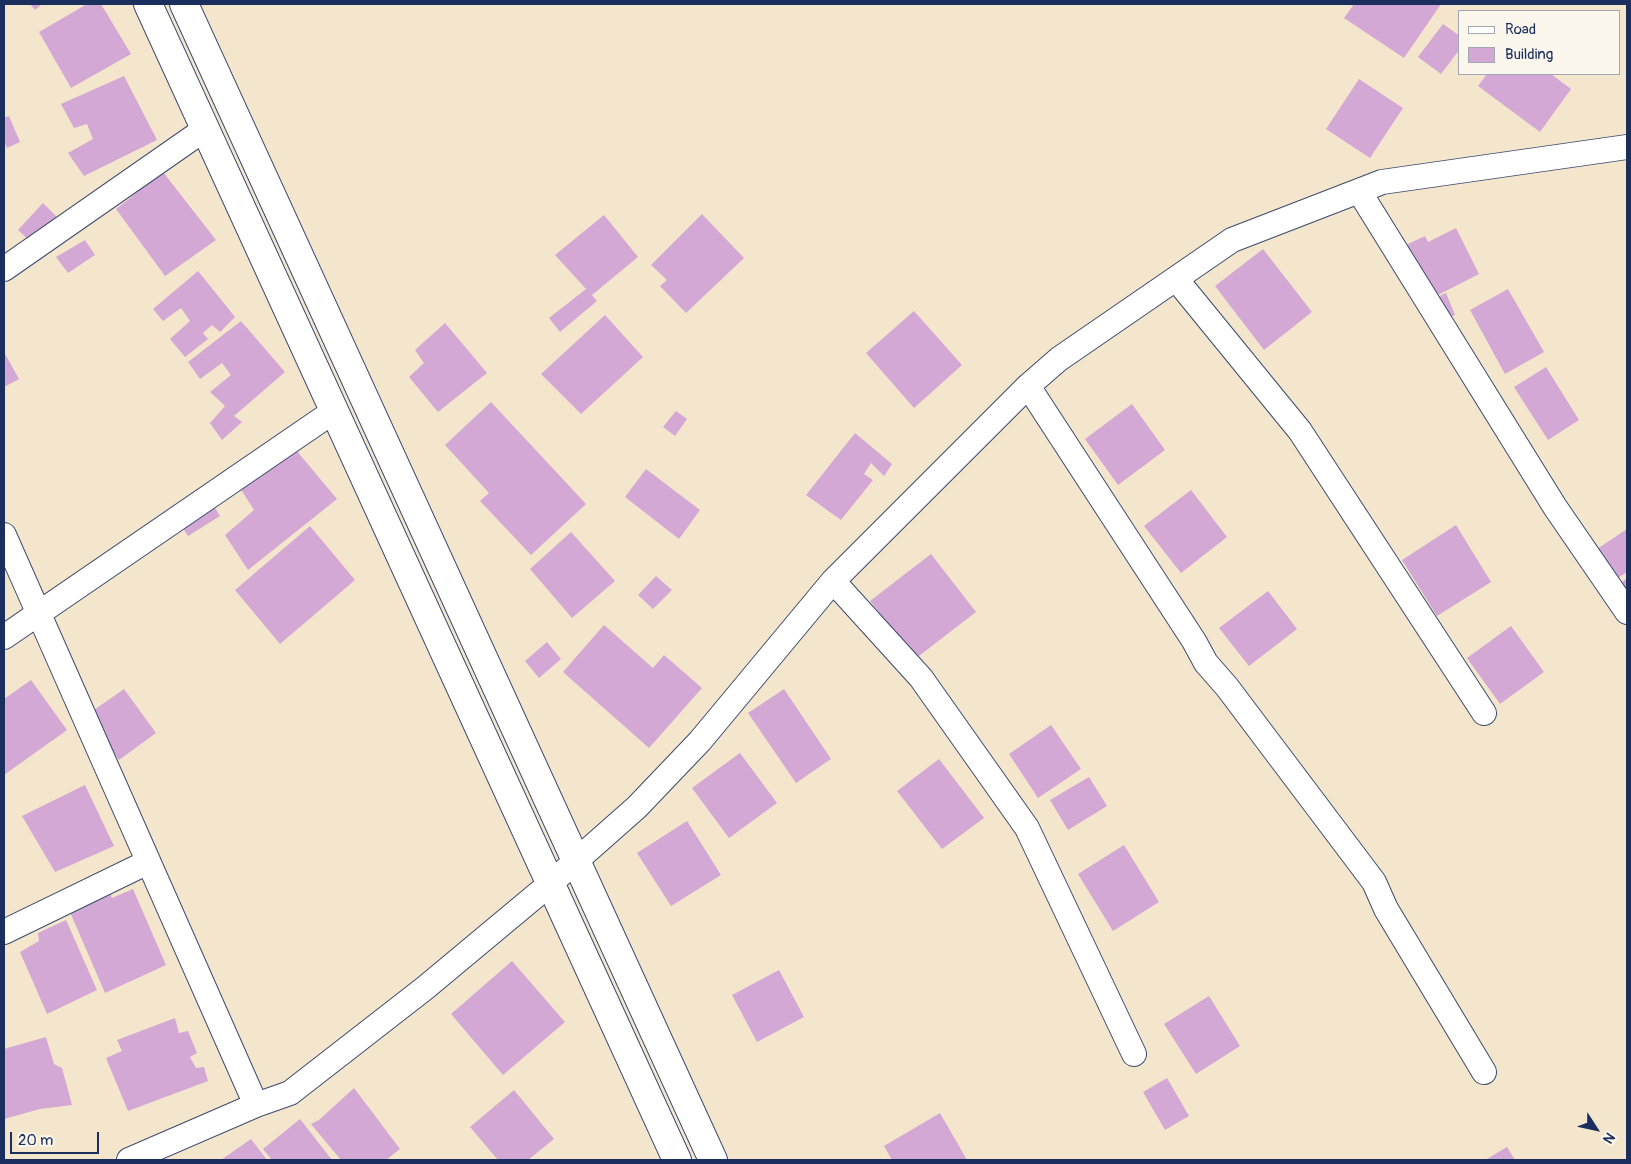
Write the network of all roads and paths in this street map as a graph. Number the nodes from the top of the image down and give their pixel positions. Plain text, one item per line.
1 (148, 4) edge
2 (184, 4) edge
3 (205, 129) junction
4 (1627, 147) edge
5 (1359, 191) junction
6 (4, 269) edge
7 (1176, 278) junction
8 (1028, 386) junction
9 (334, 411) junction
10 (4, 535) edge
11 (833, 581) junction
12 (1627, 612) edge
13 (38, 613) junction
14 (4, 637) edge
15 (1484, 713) dead end
16 (574, 860) junction
17 (148, 862) junction
18 (551, 883) junction
19 (4, 932) edge
20 (1134, 1054) dead end
21 (1484, 1072) dead end
22 (256, 1104) junction
23 (129, 1160) edge
24 (677, 1160) edge
25 (713, 1160) edge

1 - 3 street
2 - 16 street
3 - 6 street
3 - 9 street
4 - 5 street
5 - 7 street
5 - 12 street
7 - 8 street
7 - 15 street
8 - 11 street
8 - 21 street
9 - 13 street
9 - 18 street
10 - 13 street
11 - 16 street
11 - 20 street
13 - 14 street
13 - 17 street
16 - 18 street
16 - 25 street
17 - 19 street
17 - 22 street
18 - 22 street
18 - 24 street
22 - 23 street

